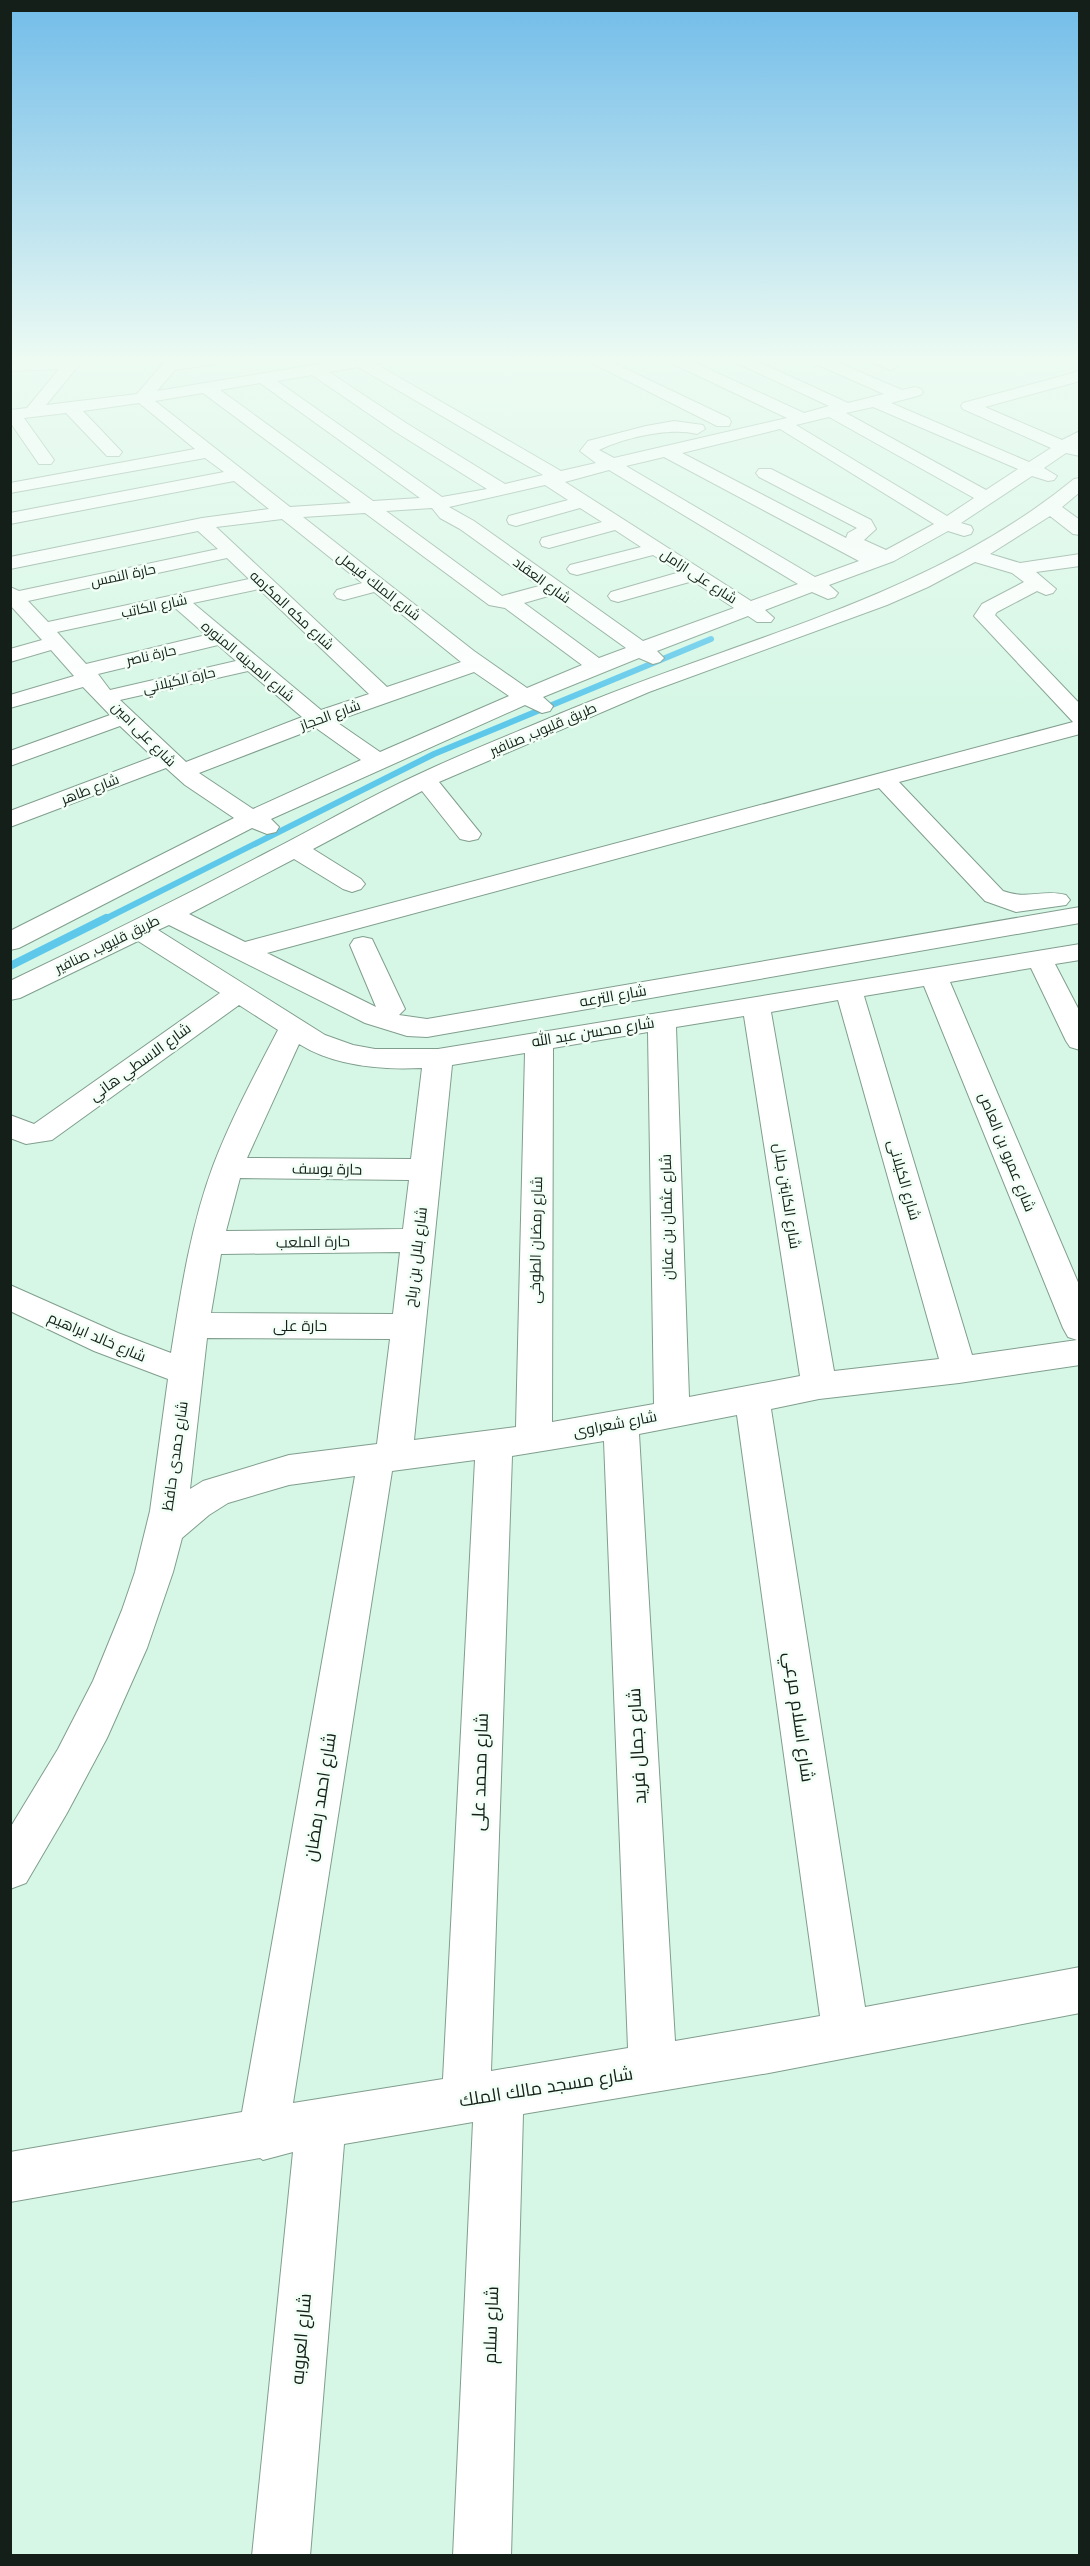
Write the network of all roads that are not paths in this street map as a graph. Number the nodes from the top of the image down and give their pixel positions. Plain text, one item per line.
1 (61, 479) edge
2 (219, 479) edge
3 (243, 479) edge
4 (328, 479) edge
5 (405, 479) edge
6 (485, 479) edge
7 (555, 479) joint
8 (635, 479) edge
9 (719, 479) edge
10 (776, 479) edge
11 (873, 479) edge
12 (955, 479) edge
13 (1018, 479) edge
14 (1060, 479) edge
15 (1077, 485) edge
16 (10, 488) edge
17 (503, 490) junction
18 (988, 498) junction
19 (582, 502) junction
20 (439, 503) junction
21 (1051, 507) junction
22 (367, 508) junction
23 (285, 513) junction
24 (174, 515) dead end
25 (699, 517) junction
26 (10, 519) edge
27 (516, 520) dead end
28 (676, 522) dead end
29 (201, 524) junction
30 (947, 524) junction
31 (653, 527) dead end
32 (624, 528) junction
33 (1080, 530) edge
34 (549, 542) dead end
35 (996, 543) junction
36 (10, 547) edge
37 (656, 549) junction
38 (231, 552) junction
39 (974, 555) junction
40 (881, 560) junction
41 (1080, 560) edge
42 (10, 563) edge
43 (577, 569) dead end
44 (1019, 569) junction
45 (696, 574) junction
46 (262, 582) junction
47 (377, 585) junction
48 (815, 586) junction
49 (554, 588) junction
50 (344, 594) dead end
51 (13, 595) edge
52 (618, 596) dead end
53 (177, 600) junction
54 (507, 601) junction
55 (750, 609) junction
56 (855, 609) junction
57 (36, 627) edge
58 (789, 633) junction
59 (220, 638) junction
60 (639, 650) junction
61 (10, 656) edge
62 (250, 663) junction
63 (478, 663) junction
64 (597, 666) junction
65 (679, 673) junction
66 (86, 674) junction
67 (383, 695) junction
68 (107, 697) junction
69 (525, 697) junction
70 (10, 702) edge
71 (125, 717) junction
72 (1080, 717) edge
73 (318, 719) junction
74 (567, 719) junction
75 (1080, 727) edge
76 (10, 759) edge
77 (378, 761) junction
78 (176, 765) junction
79 (425, 780) junction
80 (885, 781) junction
81 (251, 819) junction
82 (10, 820) edge
83 (469, 834) dead end
84 (298, 846) junction
85 (352, 884) dead end
86 (1080, 896) edge
87 (168, 914) junction
88 (1080, 915) edge
89 (139, 930) junction
90 (10, 942) edge
91 (243, 951) junction
92 (1080, 952) edge
93 (1039, 958) junction
94 (934, 976) junction
95 (16, 983) edge
96 (849, 990) junction
97 (239, 992) junction
98 (335, 996) junction
99 (756, 1006) junction
100 (391, 1009) dead end
101 (662, 1021) junction
102 (293, 1028) junction
103 (1080, 1041) edge
104 (538, 1042) junction
105 (438, 1058) junction
106 (10, 1125) edge
107 (228, 1168) junction
108 (426, 1170) junction
109 (418, 1240) junction
110 (209, 1243) junction
111 (10, 1298) edge
112 (192, 1325) junction
113 (408, 1327) junction
114 (1080, 1328) edge
115 (1080, 1352) edge
116 (959, 1370) junction
117 (186, 1372) junction
118 (819, 1386) junction
119 (752, 1399) junction
120 (672, 1413) junction
121 (621, 1424) junction
122 (514, 1441) junction
123 (385, 1458) junction
124 (165, 1530) junction
125 (10, 1868) edge
126 (1080, 1990) edge
127 (846, 2035) junction
128 (653, 2069) junction
129 (483, 2097) junction
130 (321, 2123) junction
131 (263, 2135) junction
132 (10, 2177) edge
133 (281, 2556) edge
134 (482, 2556) edge

1 - 16 street
2 - 26 street
3 - 23 street, شارع الملك فيصل
4 - 22 street
5 - 20 street, شارع العقاد
6 - 17 street
7 - 17 street
7 - 19 street, شارع على ازامل
8 - 25 street
9 - 40 street
10 - 40 street
11 - 30 street
12 - 18 street
13 - 18 street
14 - 15 street
15 - 21 street, طريق قليوب, صنافير
17 - 20 street
18 - 30 street
19 - 27 street
19 - 32 street, شارع على ازامل
20 - 22 street
20 - 49 street, شارع العقاد
21 - 33 street
21 - 35 street, طريق قليوب, صنافير
22 - 23 street
22 - 54 street
23 - 29 street
23 - 47 street, شارع الملك فيصل
24 - 36 street
25 - 28 street
25 - 48 street
29 - 38 street, شارع مكه المكرمه
29 - 42 street
30 - 35 street
30 - 40 street
31 - 32 street
32 - 34 street
32 - 37 street, شارع على ازامل
35 - 39 street, طريق قليوب, صنافير
37 - 43 street
37 - 45 street, شارع على ازامل
38 - 46 street, شارع مكه المكرمه
38 - 51 street, حارة النمس
39 - 44 street
39 - 56 street, طريق قليوب, صنافير
40 - 48 street
41 - 44 street
44 - 72 street
45 - 52 street
45 - 55 street, شارع على ازامل
46 - 53 street, شارع الكاتب
46 - 67 street, شارع مكه المكرمه
47 - 50 street
47 - 63 street, شارع الملك فيصل
48 - 55 street
48 - 56 street
49 - 54 street
49 - 60 street, شارع العقاد
51 - 57 street, شارع على امين
53 - 57 street, شارع الكاتب
53 - 59 street, شارع المدينه المنوره
54 - 64 street
55 - 58 street, شارع على ازامل
55 - 60 street
56 - 58 street, طريق قليوب, صنافير
57 - 61 street, شارع الكاتب
57 - 66 street, شارع على امين
58 - 65 street, طريق قليوب, صنافير
59 - 62 street, شارع المدينه المنوره
59 - 66 street, حارة ناصر
60 - 64 street
60 - 65 street, شارع العقاد
62 - 68 street, حارة الكيلاني
62 - 73 street, شارع المدينه المنوره
63 - 67 street, شارع الحجاز
63 - 69 street, شارع الملك فيصل
64 - 69 street
65 - 74 street, طريق قليوب, صنافير
66 - 68 street, شارع على امين
66 - 70 street, حارة ناصر
67 - 73 street, شارع الحجاز
68 - 71 street, شارع على امين
69 - 74 street, شارع الملك فيصل
69 - 77 street
71 - 76 street
71 - 78 street, شارع على امين
73 - 77 street, شارع المدينه المنوره
73 - 78 street, شارع الحجاز
74 - 79 street, طريق قليوب, صنافير
75 - 80 street
77 - 81 street
78 - 81 street, شارع على امين
78 - 82 street, شارع طاهر
79 - 83 street
79 - 84 street, طريق قليوب, صنافير
80 - 86 street
80 - 91 street
81 - 84 street, شارع على امين
81 - 90 street
84 - 85 street, شارع على امين
84 - 87 street, طريق قليوب, صنافير
87 - 89 street, طريق قليوب, صنافير
87 - 91 street, شارع الترعه
88 - 98 street, شارع الترعه
89 - 95 street, طريق قليوب, صنافير
89 - 97 street, شارع محسن عبد الله
91 - 98 street, شارع الترعه
92 - 93 street, شارع محسن عبد الله
93 - 94 street, شارع محسن عبد الله
93 - 103 street
94 - 96 street, شارع محسن عبد الله
94 - 114 street, شارع عمرو بن العاص
96 - 99 street, شارع محسن عبد الله
96 - 116 street, شارع الكيلانى
97 - 102 street, شارع محسن عبد الله
97 - 106 street, شارع الاسطي هاني
98 - 100 street
99 - 101 street, شارع محسن عبد الله
99 - 118 street, شارع الكابتن جلال
101 - 104 street, شارع محسن عبد الله
101 - 120 street, شارع عثمان بن عفان
102 - 105 street, شارع محسن عبد الله
102 - 107 street, شارع حمدى حافظ
104 - 105 street, شارع محسن عبد الله
104 - 122 street, شارع رمضان الطوخى
105 - 108 street, شارع بلال بن رباح
107 - 108 street, حارة يوسف
107 - 110 street, شارع حمدى حافظ
108 - 109 street, شارع بلال بن رباح
109 - 110 street, حارة الملعب
109 - 113 street, شارع بلال بن رباح
110 - 112 street, شارع حمدى حافظ
111 - 117 street, شارع خالد ابراهيم
112 - 113 street, حارة على
112 - 117 street, شارع حمدى حافظ
113 - 123 street, شارع بلال بن رباح
115 - 116 street, شارع شعراوى
116 - 118 street, شارع شعراوى
117 - 124 street, شارع حمدى حافظ
118 - 119 street, شارع شعراوى
119 - 120 street, شارع شعراوى
119 - 127 street, شارع اسلام مرعي
120 - 121 street, شارع شعراوى
121 - 122 street, شارع شعراوى
121 - 128 street, شارع جمال فريد
122 - 123 street, شارع شعراوى
122 - 129 street, شارع محمد على
123 - 124 street, شارع شعراوى
123 - 131 street, شارع احمد رمضان
124 - 125 street, شارع حمدى حافظ
126 - 127 street, شارع مسجد مالك الملك
127 - 128 street, شارع مسجد مالك الملك
128 - 129 street, شارع مسجد مالك الملك
129 - 130 street, شارع مسجد مالك الملك
129 - 134 street, شارع سلام
130 - 131 street, شارع مسجد مالك الملك
130 - 133 street, شارع العروبه
131 - 132 street, شارع مسجد مالك الملك

